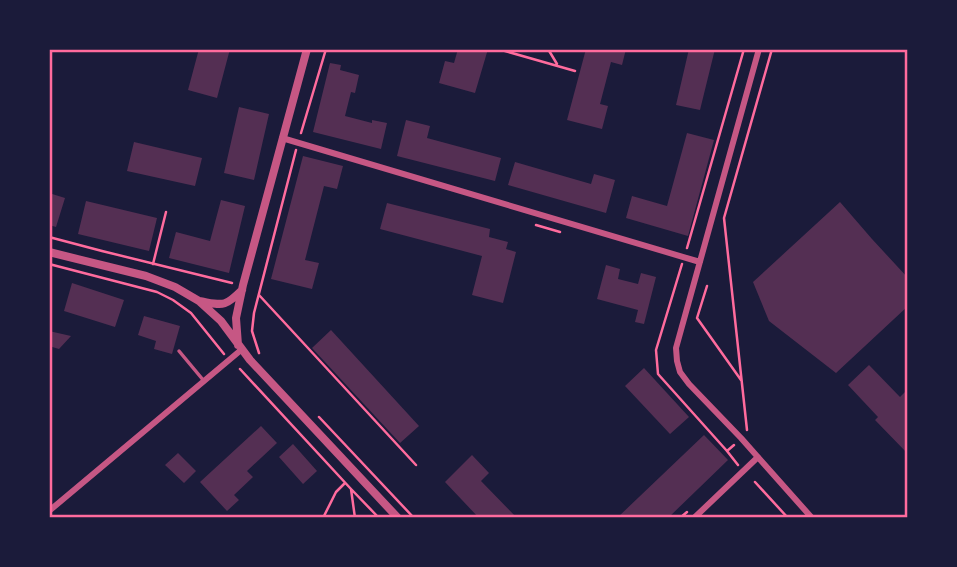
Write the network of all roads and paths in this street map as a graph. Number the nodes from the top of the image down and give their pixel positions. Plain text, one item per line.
1 (307, 49) edge
2 (326, 49) edge
3 (498, 49) edge
4 (528, 49) edge
5 (548, 49) edge
6 (759, 49) edge
7 (772, 49) edge
8 (527, 57) junction
9 (557, 66) junction
10 (575, 71) dead end
11 (282, 138) junction
12 (298, 142) junction
13 (166, 212) dead end
14 (49, 237) edge
15 (49, 252) edge
16 (700, 262) junction
17 (49, 264) edge
18 (153, 264) junction
19 (233, 283) dead end
20 (707, 286) dead end
21 (242, 290) junction
22 (259, 294) junction
23 (199, 301) junction
24 (239, 347) junction
25 (179, 351) dead end
26 (225, 353) dead end
27 (258, 353) dead end
28 (240, 369) dead end
29 (204, 381) junction
30 (742, 381) junction
31 (312, 409) dead end
32 (741, 439) junction
33 (758, 457) junction
34 (739, 464) dead end
35 (416, 465) dead end
36 (346, 482) junction
37 (755, 482) dead end
38 (351, 489) junction
39 (49, 511) edge
40 (323, 518) edge
41 (355, 518) edge
42 (379, 518) edge
43 (398, 518) edge
44 (414, 518) edge
45 (694, 518) edge
46 (788, 518) edge
47 (812, 518) edge

1 - 11 street
2 - 12 path
3 - 8 path
4 - 8 path
5 - 9 path
6 - 16 street
7 - 30 path
8 - 9 path
9 - 10 path
11 - 12 street
11 - 21 street
12 - 16 street
12 - 22 path
13 - 18 path
14 - 18 path
15 - 23 street
16 - 32 street
17 - 26 path
18 - 19 path
20 - 30 path
21 - 23 street
21 - 24 street
22 - 27 path
22 - 35 path
23 - 24 street
24 - 29 street
24 - 43 street
25 - 29 lane
28 - 36 path
29 - 39 street
30 - 32 path
31 - 44 path
32 - 33 street
32 - 34 path
33 - 45 street
33 - 47 street
36 - 38 path
36 - 40 path
37 - 46 path
38 - 41 path
38 - 42 path

